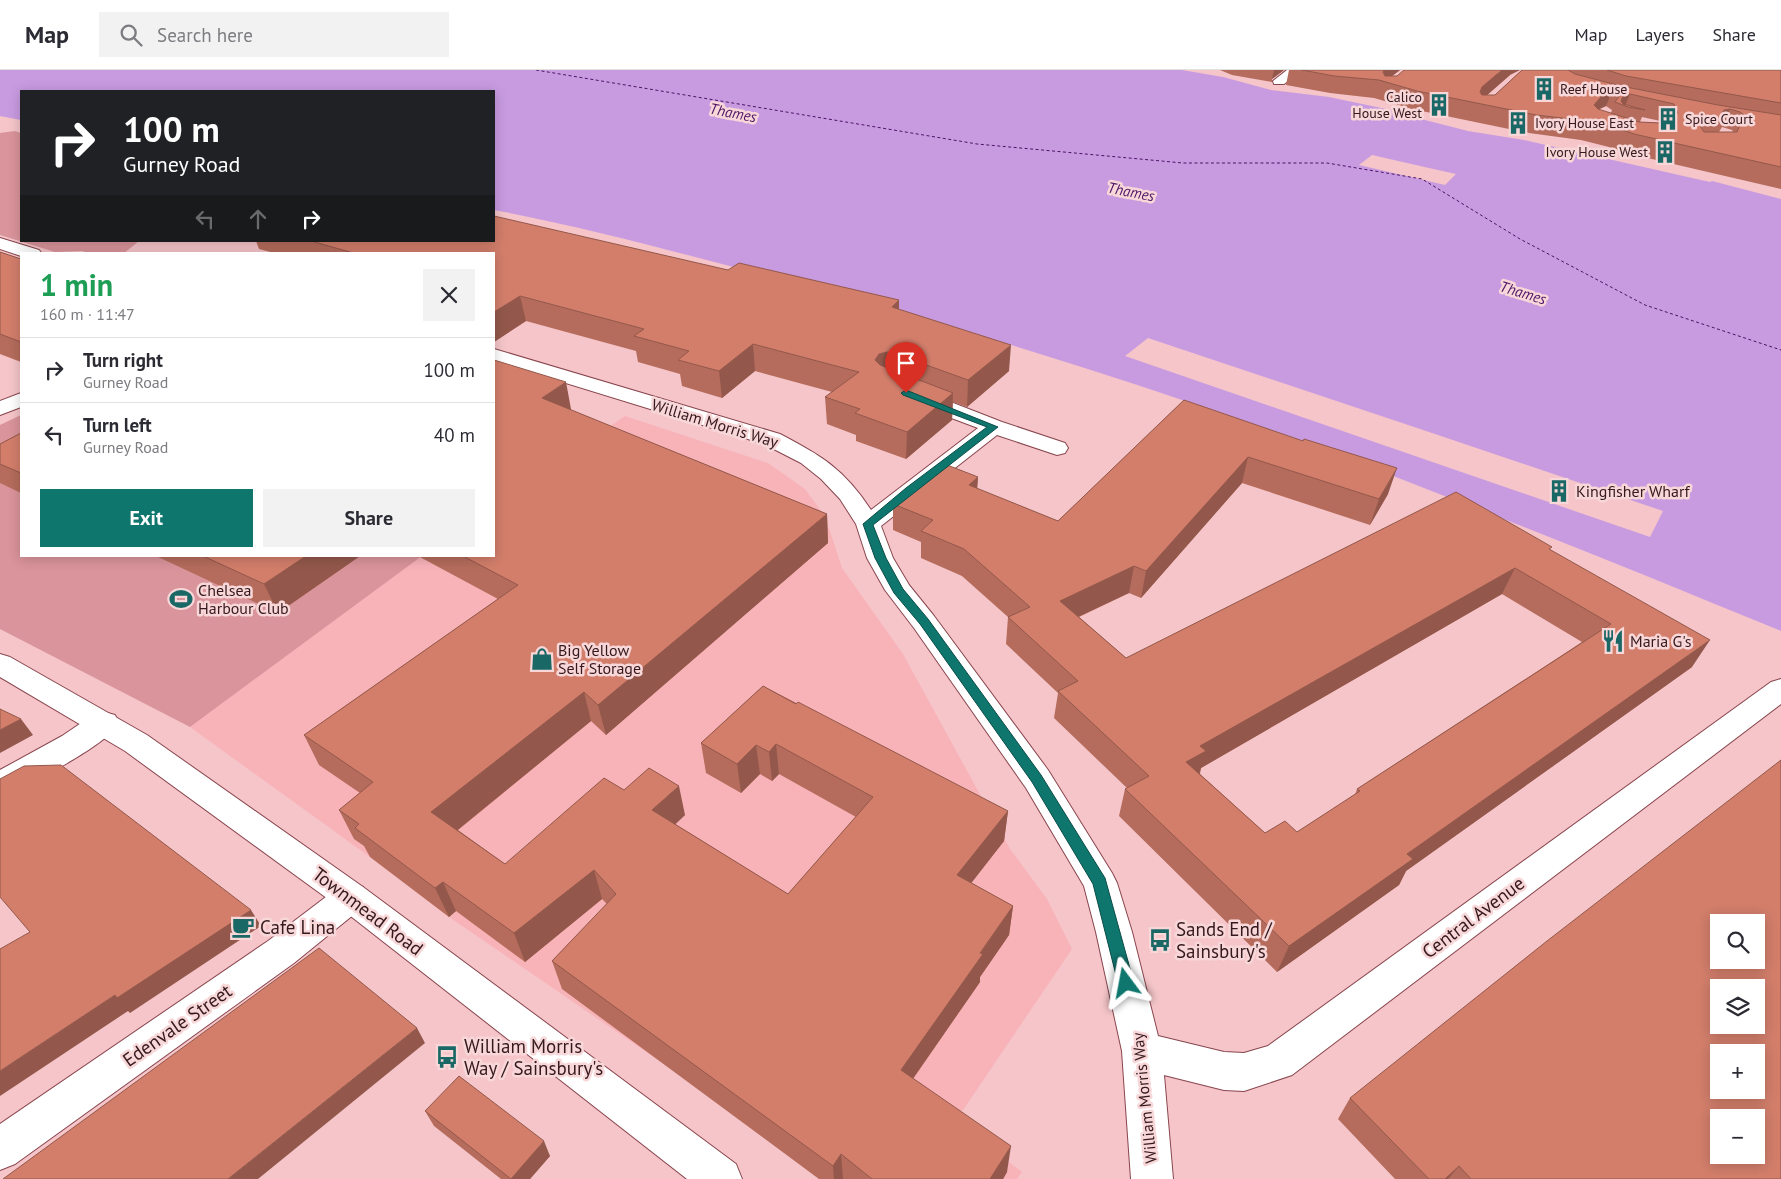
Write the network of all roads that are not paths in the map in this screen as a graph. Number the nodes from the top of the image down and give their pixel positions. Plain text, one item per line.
1 (1296, 70) edge
2 (1278, 81) dead end
3 (0, 244) edge
4 (26, 252) edge
5 (495, 355) edge
6 (897, 390) edge
7 (20, 399) edge
8 (0, 409) edge
9 (994, 427) junction
10 (1057, 448) dead end
11 (868, 524) junction
12 (0, 664) edge
13 (1781, 689) edge
14 (104, 723) junction
15 (0, 785) edge
16 (351, 897) junction
17 (1142, 1051) junction
18 (0, 1149) edge
19 (721, 1179) edge
20 (1152, 1179) edge

1 - 2 street
3 - 4 street
5 - 11 street, William Morris Way
6 - 9 street
7 - 8 street
9 - 10 street
9 - 11 street
11 - 17 street, William Morris Way
12 - 14 street, Townmead Road
13 - 17 street, Central Avenue
14 - 15 street
14 - 16 street, Townmead Road
16 - 18 street, Edenvale Street
16 - 19 street, Townmead Road
17 - 20 street, William Morris Way

